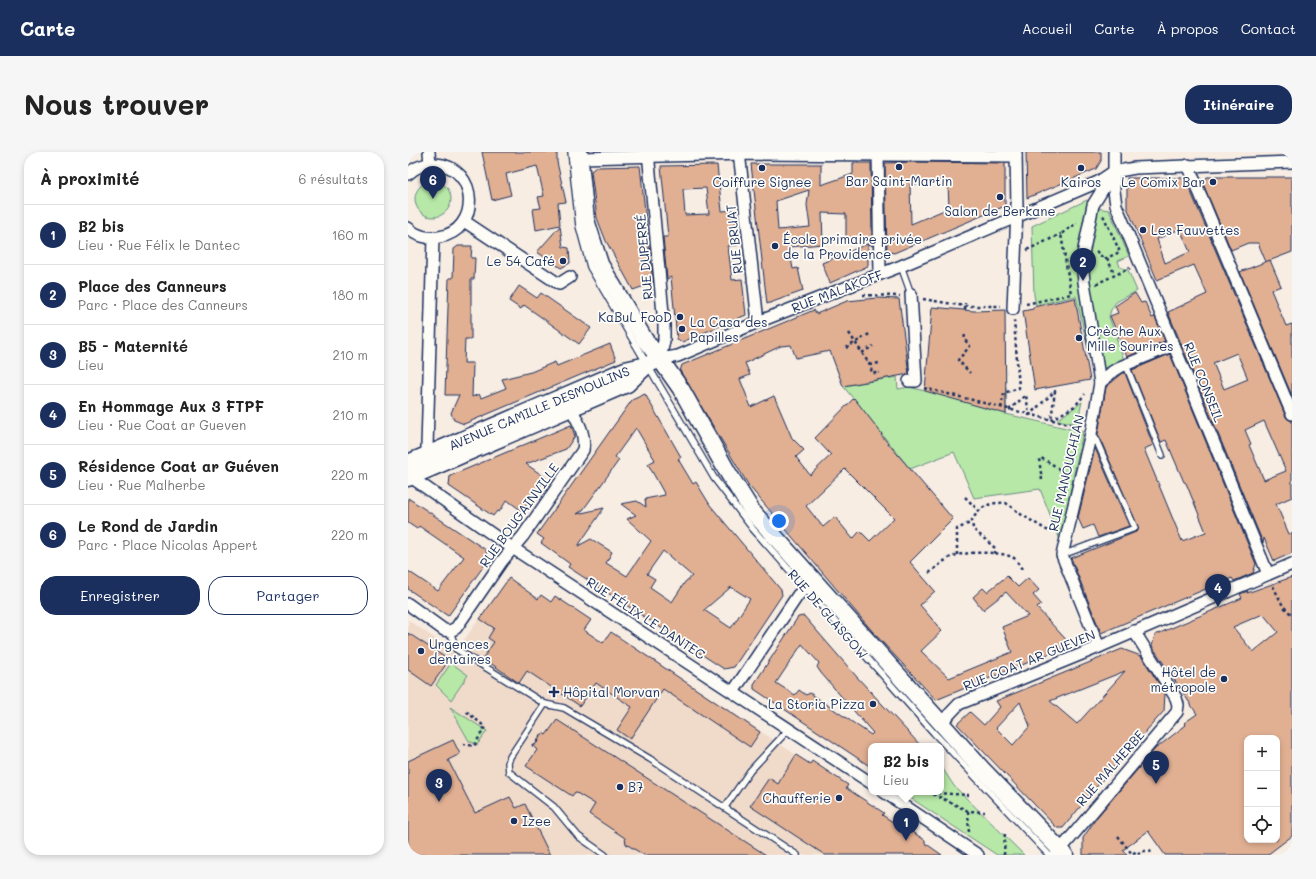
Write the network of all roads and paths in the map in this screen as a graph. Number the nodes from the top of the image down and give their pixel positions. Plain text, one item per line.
1 (429, 152) edge
2 (1114, 152) edge
3 (739, 153) edge
4 (878, 153) edge
5 (576, 154) edge
6 (648, 154) edge
7 (1016, 154) edge
8 (1292, 162) edge
9 (430, 164) junction
10 (1188, 165) junction
11 (1114, 172) junction
12 (408, 174) edge
13 (1016, 216) junction
14 (464, 222) junction
15 (408, 228) edge
16 (1061, 234) dead end
17 (433, 238) junction
18 (1031, 248) dead end
19 (1107, 258) dead end
20 (901, 266) junction
21 (1130, 268) dead end
22 (1113, 271) dead end
23 (880, 274) junction
24 (570, 276) dead end
25 (1085, 289) junction
26 (856, 294) dead end
27 (912, 295) junction
28 (1013, 308) junction
29 (758, 322) junction
30 (849, 333) dead end
31 (871, 333) dead end
32 (964, 335) dead end
33 (856, 344) junction
34 (1174, 345) junction
35 (873, 346) dead end
36 (846, 348) dead end
37 (862, 353) junction
38 (879, 363) dead end
39 (658, 364) junction
40 (870, 365) junction
41 (1126, 365) junction
42 (880, 373) dead end
43 (970, 373) dead end
44 (909, 381) dead end
45 (1100, 383) junction
46 (925, 388) dead end
47 (1087, 392) dead end
48 (571, 408) junction
49 (1002, 408) junction
50 (1009, 410) junction
51 (1292, 414) edge
52 (1028, 415) junction
53 (1052, 420) junction
54 (1086, 428) junction
55 (427, 455) junction
56 (1162, 455) dead end
57 (409, 473) edge
58 (1042, 480) dead end
59 (1078, 484) junction
60 (965, 497) dead end
61 (978, 510) junction
62 (972, 522) junction
63 (1050, 532) dead end
64 (513, 548) junction
65 (995, 554) junction
66 (957, 555) junction
67 (1062, 555) junction
68 (1292, 564) edge
69 (1022, 569) dead end
70 (929, 574) dead end
71 (1268, 574) junction
72 (809, 585) junction
73 (408, 604) edge
74 (1292, 615) edge
75 (450, 631) junction
76 (1134, 631) junction
77 (1099, 647) junction
78 (733, 692) junction
79 (544, 704) junction
80 (466, 711) dead end
81 (941, 724) junction
82 (789, 729) junction
83 (541, 733) dead end
84 (462, 744) dead end
85 (532, 746) dead end
86 (868, 781) edge
87 (944, 794) edge
88 (888, 795) edge
89 (935, 795) edge
90 (968, 795) dead end
91 (724, 807) junction
92 (968, 811) junction
93 (985, 812) dead end
94 (1005, 832) dead end
95 (1118, 836) dead end
96 (1143, 851) dead end
97 (974, 852) edge
98 (1057, 853) edge
99 (605, 855) edge
100 (797, 855) edge
101 (1004, 855) edge
102 (1140, 855) edge
103 (1152, 855) edge

1 - 9 street
2 - 11 street, RUE CONSEIL
3 - 4 street
3 - 6 street
3 - 29 street, RUE BRUAT
4 - 7 street
4 - 23 street
5 - 6 street
5 - 39 main road, RUE DE GLASGOW
6 - 39 street, RUE DUPERRÉ
7 - 13 street
8 - 10 street
9 - 12 street
9 - 14 street
10 - 11 street
10 - 51 street
11 - 13 street, RUE MALAKOFF
11 - 25 street, RUE MANOUCHIAN
11 - 34 street, RUE CONSEIL
13 - 20 street, RUE MALAKOFF
13 - 28 street
14 - 17 street
14 - 24 street
15 - 17 street
16 - 18 path
17 - 55 street
19 - 22 path
20 - 23 street, RUE MALAKOFF
20 - 27 lane
21 - 25 path
23 - 29 street, RUE MALAKOFF
25 - 45 street, RUE MANOUCHIAN
26 - 27 path
27 - 28 path
27 - 44 street
28 - 49 path
29 - 39 street, RUE MALAKOFF
30 - 33 path
31 - 33 path
32 - 43 path
33 - 36 path
33 - 37 path
34 - 41 street
34 - 71 street, RUE CONSEIL
35 - 37 path
37 - 40 path
38 - 40 path
39 - 48 main road, AVENUE CAMILLE DESMOULINS
39 - 55 main road, AVENUE CAMILLE DESMOULINS
39 - 72 main road, RUE DE GLASGOW
40 - 42 path
41 - 45 street
41 - 56 lane
45 - 54 street, RUE MANOUCHIAN
46 - 49 path
47 - 53 path
48 - 57 main road, AVENUE CAMILLE DESMOULINS
48 - 64 street, RUE BOUGAINVILLE
49 - 50 path
50 - 52 path
50 - 52 path
52 - 53 path
52 - 53 path
53 - 54 path
54 - 59 street, RUE MANOUCHIAN
54 - 67 lane
55 - 57 main road, AVENUE CAMILLE DESMOULINS
57 - 64 street, RUE FÉLIX LE DANTEC
58 - 59 path
59 - 67 street, RUE MANOUCHIAN
60 - 61 path
61 - 62 path
61 - 63 path
62 - 65 path
62 - 66 path
64 - 75 street, RUE BOUGAINVILLE
64 - 78 street, RUE FÉLIX LE DANTEC
65 - 66 path
65 - 69 path
66 - 70 path
67 - 77 street
68 - 71 street, RUE COAT AR GUEVEN
71 - 74 path
71 - 76 street, RUE COAT AR GUEVEN
72 - 78 street
72 - 81 main road, RUE DE GLASGOW
72 - 98 lane, RUE DE GLASGOW
73 - 75 street
75 - 79 lane
76 - 77 street, RUE COAT AR GUEVEN
76 - 98 street, RUE MALHERBE
77 - 81 street, RUE COAT AR GUEVEN
78 - 82 street, RUE FÉLIX LE DANTEC
79 - 91 lane
79 - 99 lane
80 - 84 path
81 - 98 main road, RUE DE GLASGOW
82 - 86 street, RUE FÉLIX LE DANTEC
82 - 91 lane
83 - 85 path
87 - 90 path
88 - 97 street
89 - 92 path
91 - 100 lane
92 - 93 path
92 - 97 path
94 - 101 path
95 - 102 path
96 - 103 path

